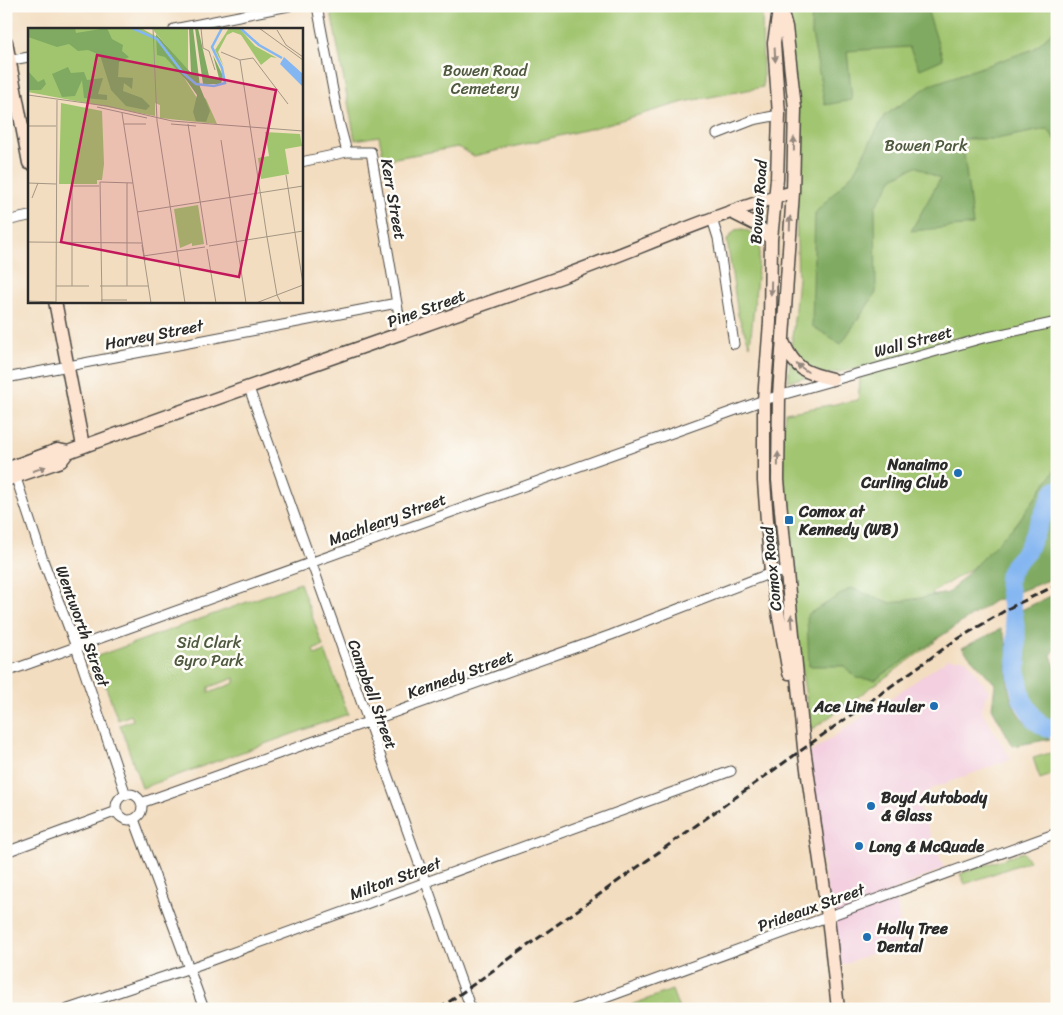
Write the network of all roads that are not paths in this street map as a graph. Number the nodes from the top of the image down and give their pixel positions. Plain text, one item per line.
1 (289, 6) edge
2 (317, 6) edge
3 (779, 6) edge
4 (179, 28) edge
5 (6, 42) edge
6 (28, 57) edge
7 (8, 61) edge
8 (778, 115) junction
9 (717, 134) dead end
10 (347, 152) junction
11 (28, 158) edge
12 (302, 162) edge
13 (793, 192) junction
14 (776, 197) junction
15 (733, 213) junction
16 (28, 216) edge
17 (712, 219) junction
18 (6, 221) edge
19 (771, 240) junction
20 (55, 302) edge
21 (397, 303) junction
22 (1057, 322) edge
23 (402, 333) junction
24 (783, 342) junction
25 (734, 344) dead end
26 (68, 366) junction
27 (6, 378) edge
28 (832, 379) junction
29 (248, 388) junction
30 (779, 396) junction
31 (764, 400) junction
32 (83, 446) junction
33 (10, 473) edge
34 (310, 563) junction
35 (788, 572) junction
36 (771, 573) junction
37 (76, 647) junction
38 (6, 672) edge
39 (368, 723) junction
40 (803, 739) junction
41 (731, 771) dead end
42 (126, 795) junction
43 (141, 803) junction
44 (117, 811) junction
45 (134, 819) junction
46 (1057, 833) edge
47 (6, 852) edge
48 (425, 883) junction
49 (828, 917) junction
50 (190, 968) junction
51 (68, 1009) edge
52 (204, 1009) edge
53 (470, 1009) edge
54 (575, 1009) edge
55 (838, 1009) edge

1 - 4 street
2 - 10 street
3 -> 8 main road, Bowen Road
13 -> 3 main road, Bowen Road
5 - 7 main road
6 - 7 street
7 - 11 main road
8 - 9 street
8 - 14 main road, Bowen Road
10 - 12 street
10 - 21 street, Kerr Street
13 - 14 main road, Pine Street
24 -> 13 main road, Bowen Road
14 - 15 main road, Pine Street
14 - 19 main road, Bowen Road
15 - 17 main road, Pine Street
15 - 19 main road
16 - 18 street
17 - 23 main road, Pine Street
17 - 25 street
19 -> 31 main road, Bowen Road
20 - 26 main road
21 - 23 street, Kerr Street
21 - 26 street, Harvey Street
22 - 28 street, Wall Street
23 - 29 main road, Pine Street
28 -> 24 main road
24 - 30 main road, Bowen Road
26 - 27 street, Harvey Street
26 - 32 main road
28 - 30 street, Wall Street
29 - 32 main road, Pine Street
29 - 34 street, Campbell Street
30 - 31 street, Machleary Street
35 -> 30 main road, Comox Road
31 - 34 street, Machleary Street
31 - 36 main road, Comox Road
32 - 33 main road, Pine Street
33 - 37 street, Wentworth Street
34 - 37 street, Machleary Street
34 - 39 street, Campbell Street
35 - 36 street, Kennedy Street
40 -> 35 main road, Comox Road
36 - 39 street, Kennedy Street
36 - 40 main road, Comox Road
37 - 38 street, Machleary Street
37 - 42 street, Wentworth Street
39 - 43 street, Kennedy Street
39 - 48 street, Campbell Street
40 - 49 main road, Comox Road
41 - 48 street, Milton Street
42 - 43 street
42 - 44 street
43 - 45 street
44 - 45 street
44 - 47 street
45 - 50 street
46 - 49 street, Prideaux Street
48 - 50 street, Milton Street
48 - 53 street, Campbell Street
49 - 54 street, Prideaux Street
49 - 55 main road, Comox Road
50 - 51 street, Milton Street
50 - 52 street

